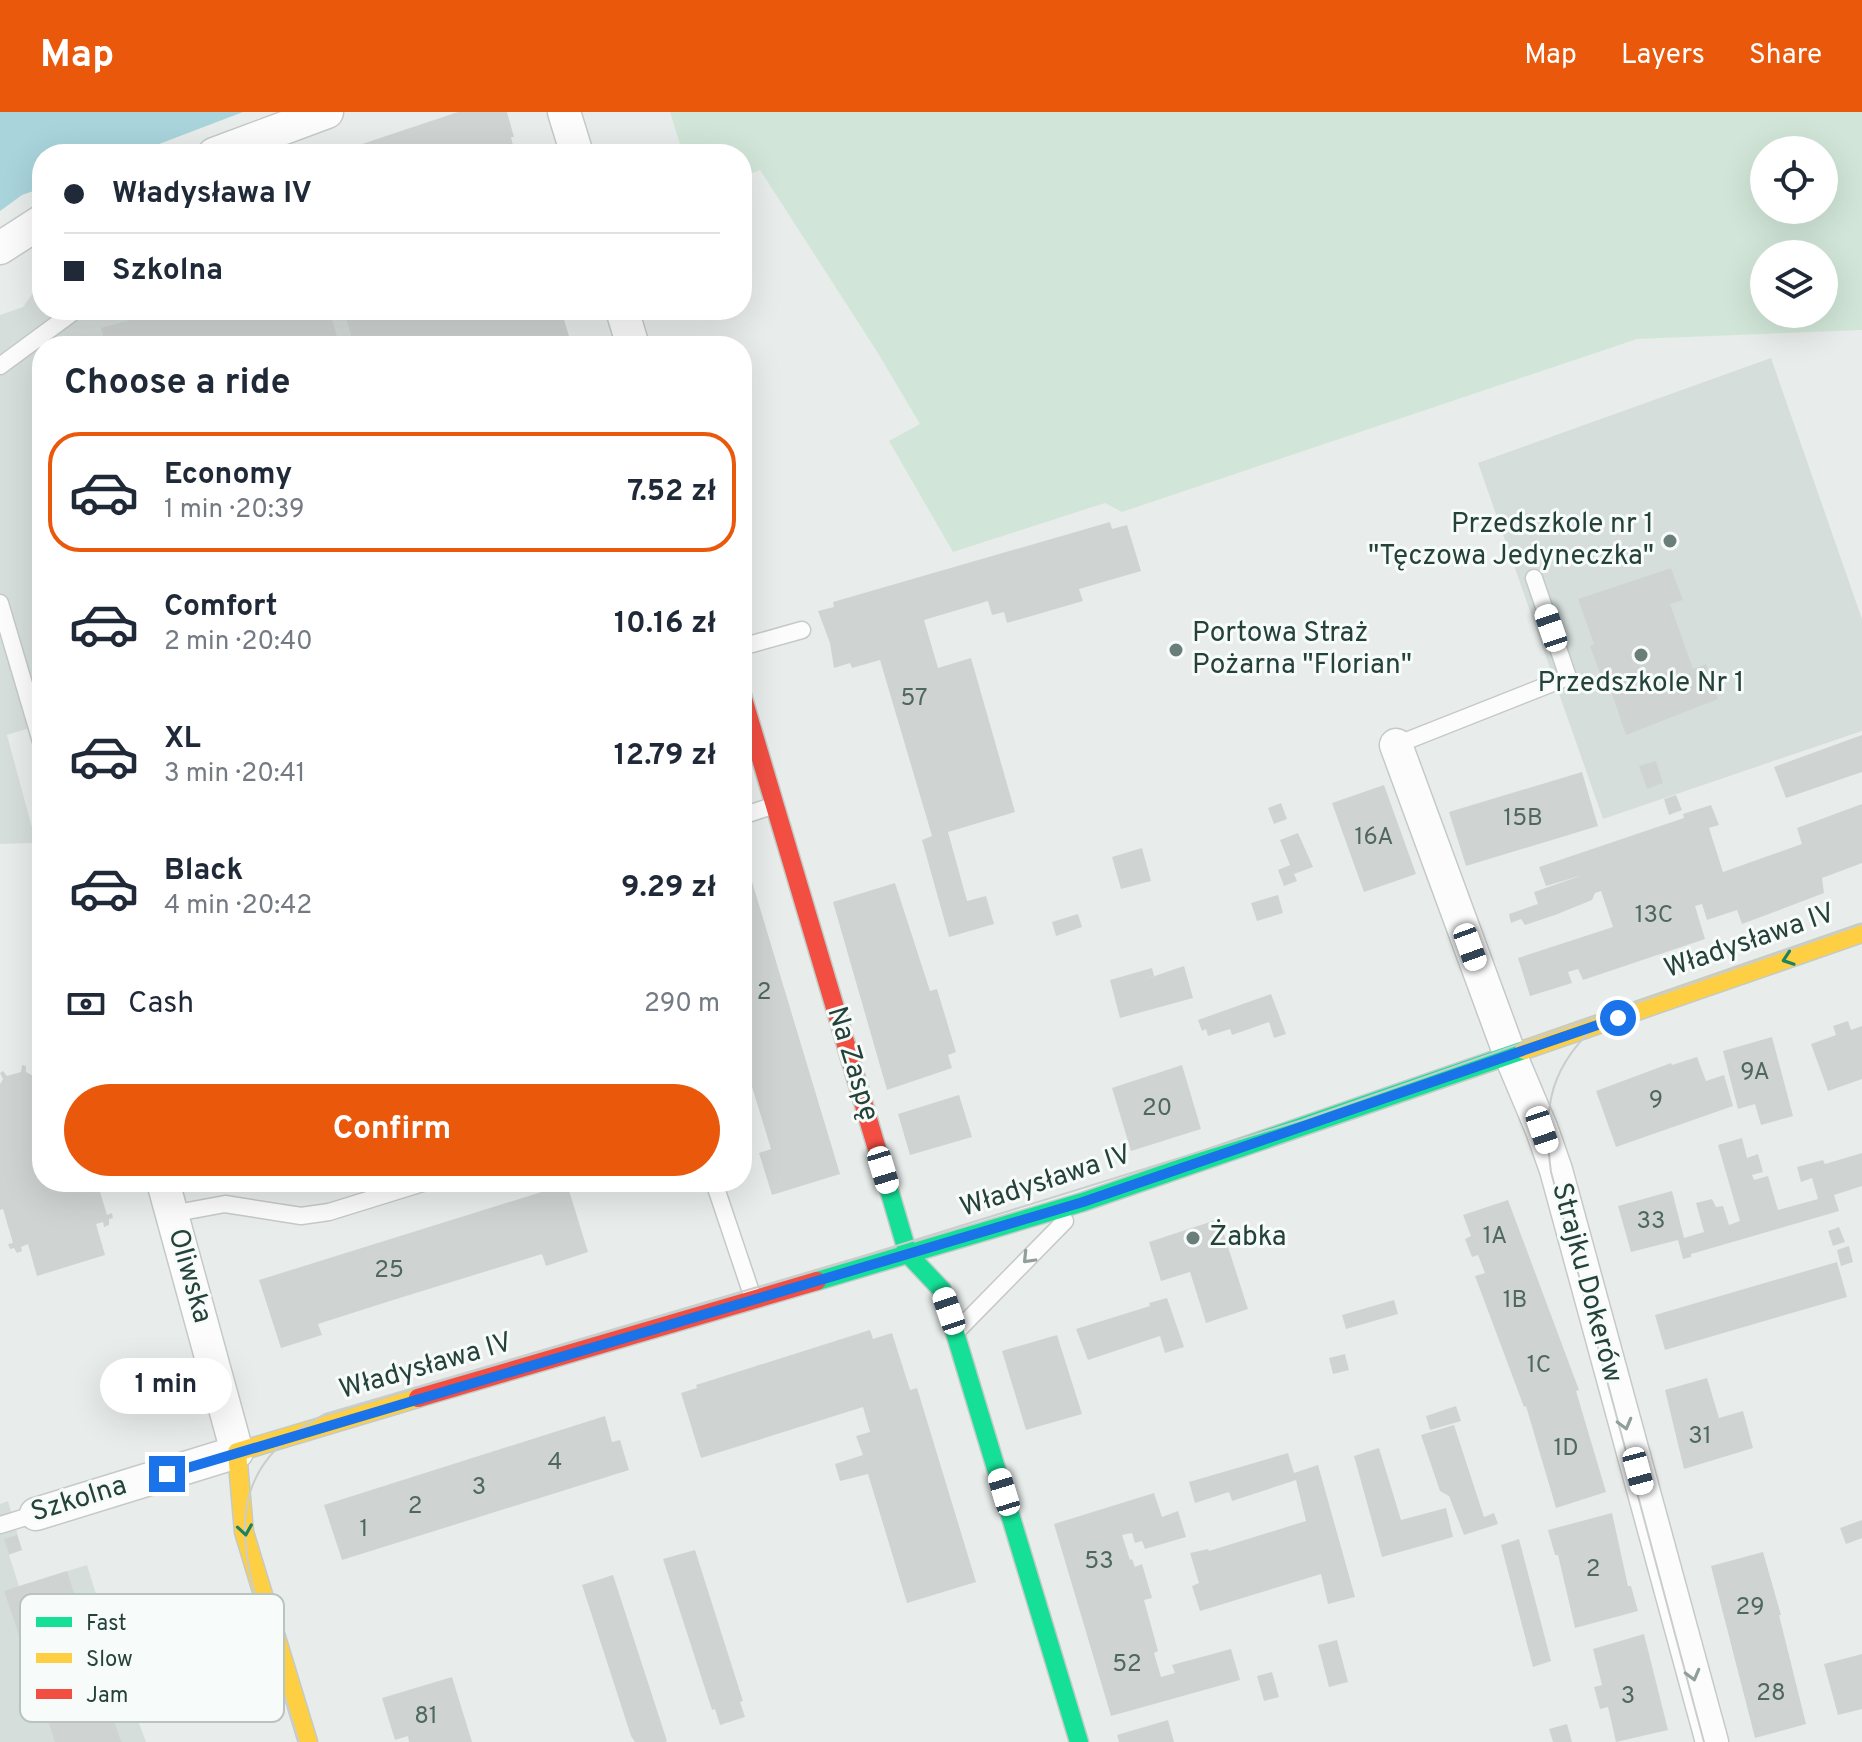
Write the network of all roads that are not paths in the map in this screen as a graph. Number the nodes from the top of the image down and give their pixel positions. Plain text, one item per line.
1 (327, 112) edge
2 (564, 112) edge
3 (241, 144) edge
4 (574, 144) edge
5 (32, 227) edge
6 (0, 248) edge
7 (62, 320) edge
8 (41, 336) edge
9 (32, 342) edge
10 (0, 366) edge
11 (1534, 578) dead end
12 (0, 603) edge
13 (802, 630) dead end
14 (752, 644) edge
15 (32, 711) edge
16 (752, 728) edge
17 (1396, 745) joint
18 (775, 805) junction
19 (752, 813) edge
20 (1862, 933) edge
21 (1510, 1056) junction
22 (166, 1192) edge
23 (394, 1192) edge
24 (717, 1192) edge
25 (1083, 1202) junction
26 (171, 1214) junction
27 (908, 1254) junction
28 (754, 1300) junction
29 (956, 1331) junction
30 (237, 1452) junction
31 (16, 1520) edge
32 (263, 1594) edge
33 (284, 1663) edge
34 (308, 1742) edge
35 (1079, 1742) edge
36 (1712, 1742) edge

1 - 3 street
2 - 4 street
5 - 6 street
7 - 8 lane
9 - 10 lane
11 - 17 lane
12 - 15 lane
13 - 14 lane
16 - 18 street, Na Zaspę
17 - 21 street, Strajku Dokerów
18 - 19 lane
18 - 27 street, Na Zaspę
20 -> 21 street, Władysława IV
21 - 25 street, Władysława IV
21 -> 36 street, Strajku Dokerów
22 - 26 street, Oliwska
23 - 26 lane
24 - 28 lane
25 - 27 street, Władysława IV
25 -> 29 lane
26 - 30 street, Oliwska
27 - 28 street, Władysława IV
27 - 29 street, Na Zaspę
28 - 30 street, Władysława IV
29 - 35 street, Na Zaspę
30 - 31 street, Szkolna
30 -> 32 street, Oliwska
33 -> 34 street, Oliwska

